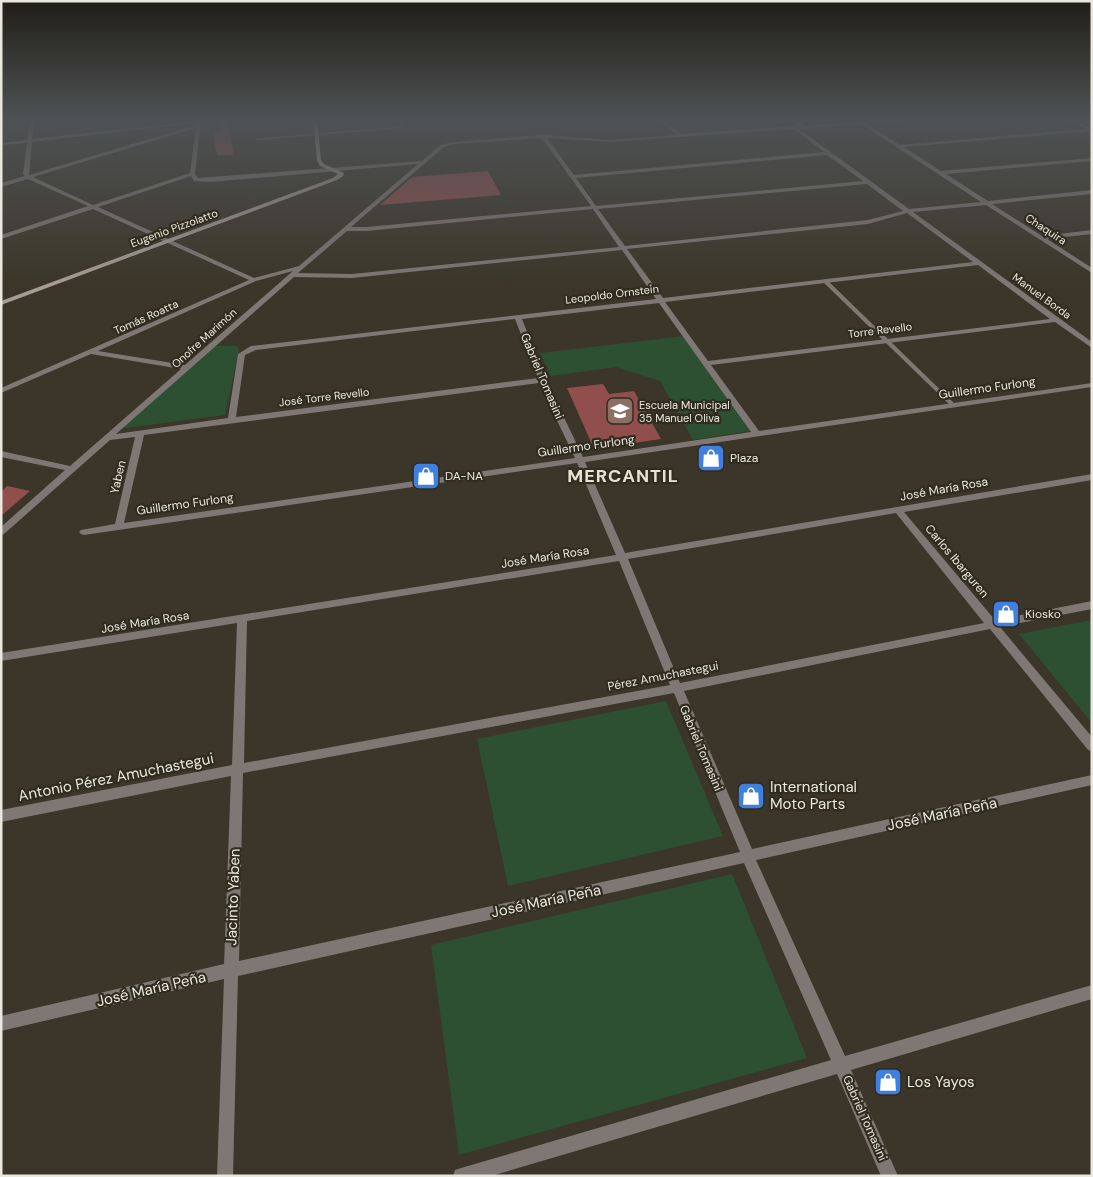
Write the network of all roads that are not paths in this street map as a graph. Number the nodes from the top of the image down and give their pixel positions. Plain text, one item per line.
1 (26, 174) edge
2 (37, 174) edge
3 (192, 174) joint
4 (284, 174) edge
5 (340, 174) edge
6 (349, 174) edge
7 (408, 174) edge
8 (571, 174) edge
9 (606, 174) edge
10 (857, 174) edge
11 (942, 174) edge
12 (28, 177) junction
13 (573, 177) junction
14 (335, 179) junction
15 (868, 182) junction
16 (1, 183) edge
17 (1092, 192) edge
18 (987, 203) junction
19 (92, 207) junction
20 (595, 208) junction
21 (908, 211) junction
22 (346, 229) junction
23 (1092, 232) edge
24 (1, 237) edge
25 (1041, 238) junction
26 (167, 241) junction
27 (623, 248) junction
28 (980, 263) junction
29 (301, 267) junction
30 (1092, 271) edge
31 (292, 275) junction
32 (254, 280) junction
33 (825, 281) junction
34 (661, 300) junction
35 (1, 303) edge
36 (518, 318) junction
37 (1056, 320) junction
38 (1092, 336) edge
39 (1080, 338) junction
40 (886, 341) junction
41 (1092, 346) edge
42 (91, 352) junction
43 (706, 363) junction
44 (187, 368) junction
45 (542, 380) junction
46 (1092, 385) edge
47 (1, 390) edge
48 (953, 405) junction
49 (232, 420) junction
50 (140, 433) junction
51 (756, 433) junction
52 (108, 438) junction
53 (1, 454) edge
54 (580, 460) junction
55 (71, 470) junction
56 (1092, 477) edge
57 (898, 509) junction
58 (119, 526) junction
59 (1, 532) edge
60 (84, 532) dead end
61 (622, 557) junction
62 (1092, 606) edge
63 (242, 619) junction
64 (994, 624) junction
65 (1, 657) edge
66 (676, 688) junction
67 (1092, 746) edge
68 (238, 769) junction
69 (1092, 780) edge
70 (1, 816) edge
71 (748, 856) junction
72 (231, 970) junction
73 (1092, 992) edge
74 (1, 1024) edge
75 (842, 1064) junction
76 (225, 1176) edge
77 (461, 1176) edge
78 (890, 1176) edge

1 - 12 street
2 - 12 street
3 - 4 street
3 - 19 street
5 - 14 main road
6 - 14 street
7 - 22 street, Onofre Marimón
8 - 13 street
9 - 13 street
10 - 15 street
11 - 18 street, Chaquira
12 - 16 street
12 - 19 street
13 - 20 street
14 - 26 main road, Eugenio Pizzolatto
15 - 20 street
15 - 21 street
17 - 18 street
18 - 21 street
18 - 25 street, Chaquira
19 - 24 street
19 - 26 street
20 - 22 street
20 - 27 street
21 - 27 street
21 - 28 street, Manuel Borda
22 - 29 street, Onofre Marimón
23 - 25 street
25 - 30 street, Chaquira
26 - 32 street
26 - 35 main road, Eugenio Pizzolatto
27 - 31 street
27 - 34 street
28 - 33 street, Leopoldo Ornstein
28 - 37 street, Manuel Borda
29 - 31 street, Onofre Marimón
29 - 32 street, Tomás Roatta
31 - 44 street, Onofre Marimón
32 - 42 street, Tomás Roatta
33 - 34 street, Leopoldo Ornstein
33 - 40 lane
34 - 36 street, Leopoldo Ornstein
34 - 43 street
36 - 45 street, Gabriel Tomasini
36 - 49 street, Leopoldo Ornstein
37 - 39 street, Manuel Borda
37 - 40 street, Torre Revello
38 - 39 street
39 - 41 street, Manuel Borda
40 - 43 street, Torre Revello
40 - 48 lane
42 - 44 street
42 - 47 street, Tomás Roatta
43 - 51 street
44 - 52 street, Onofre Marimón
45 - 49 street, José Torre Revello
45 - 54 street, Gabriel Tomasini
46 - 48 street, Guillermo Furlong
48 - 51 street, Guillermo Furlong
49 - 50 street, José Torre Revello
50 - 52 street, José Torre Revello
50 - 58 street, Yaben
51 - 54 street, Guillermo Furlong
52 - 55 street, Onofre Marimón
53 - 55 street
54 - 58 street, Guillermo Furlong
54 - 61 street, Gabriel Tomasini
55 - 59 street, Onofre Marimón
56 - 57 street, José María Rosa
57 - 61 street, José María Rosa
57 - 64 street, Carlos Ibarguren
58 - 60 street, Guillermo Furlong
61 - 63 street, José María Rosa
61 - 66 street, Gabriel Tomasini
62 - 64 street, Pérez Amuchastegui
63 - 65 street, José María Rosa
63 - 68 street, Jacinto Yaben
64 - 66 street, Pérez Amuchastegui
64 - 67 street, Carlos Ibarguren
66 - 68 street, Pérez Amuchastegui
66 - 71 street, Gabriel Tomasini
68 - 70 street, Antonio Pérez Amuchastegui
68 - 72 street, Jacinto Yaben
69 - 71 street, José María Peña
71 - 72 street, José María Peña
71 - 75 street, Gabriel Tomasini
72 - 74 street, José María Peña
72 - 76 street, Jacinto Yaben
73 - 75 street
75 - 77 street
75 - 78 street, Gabriel Tomasini

